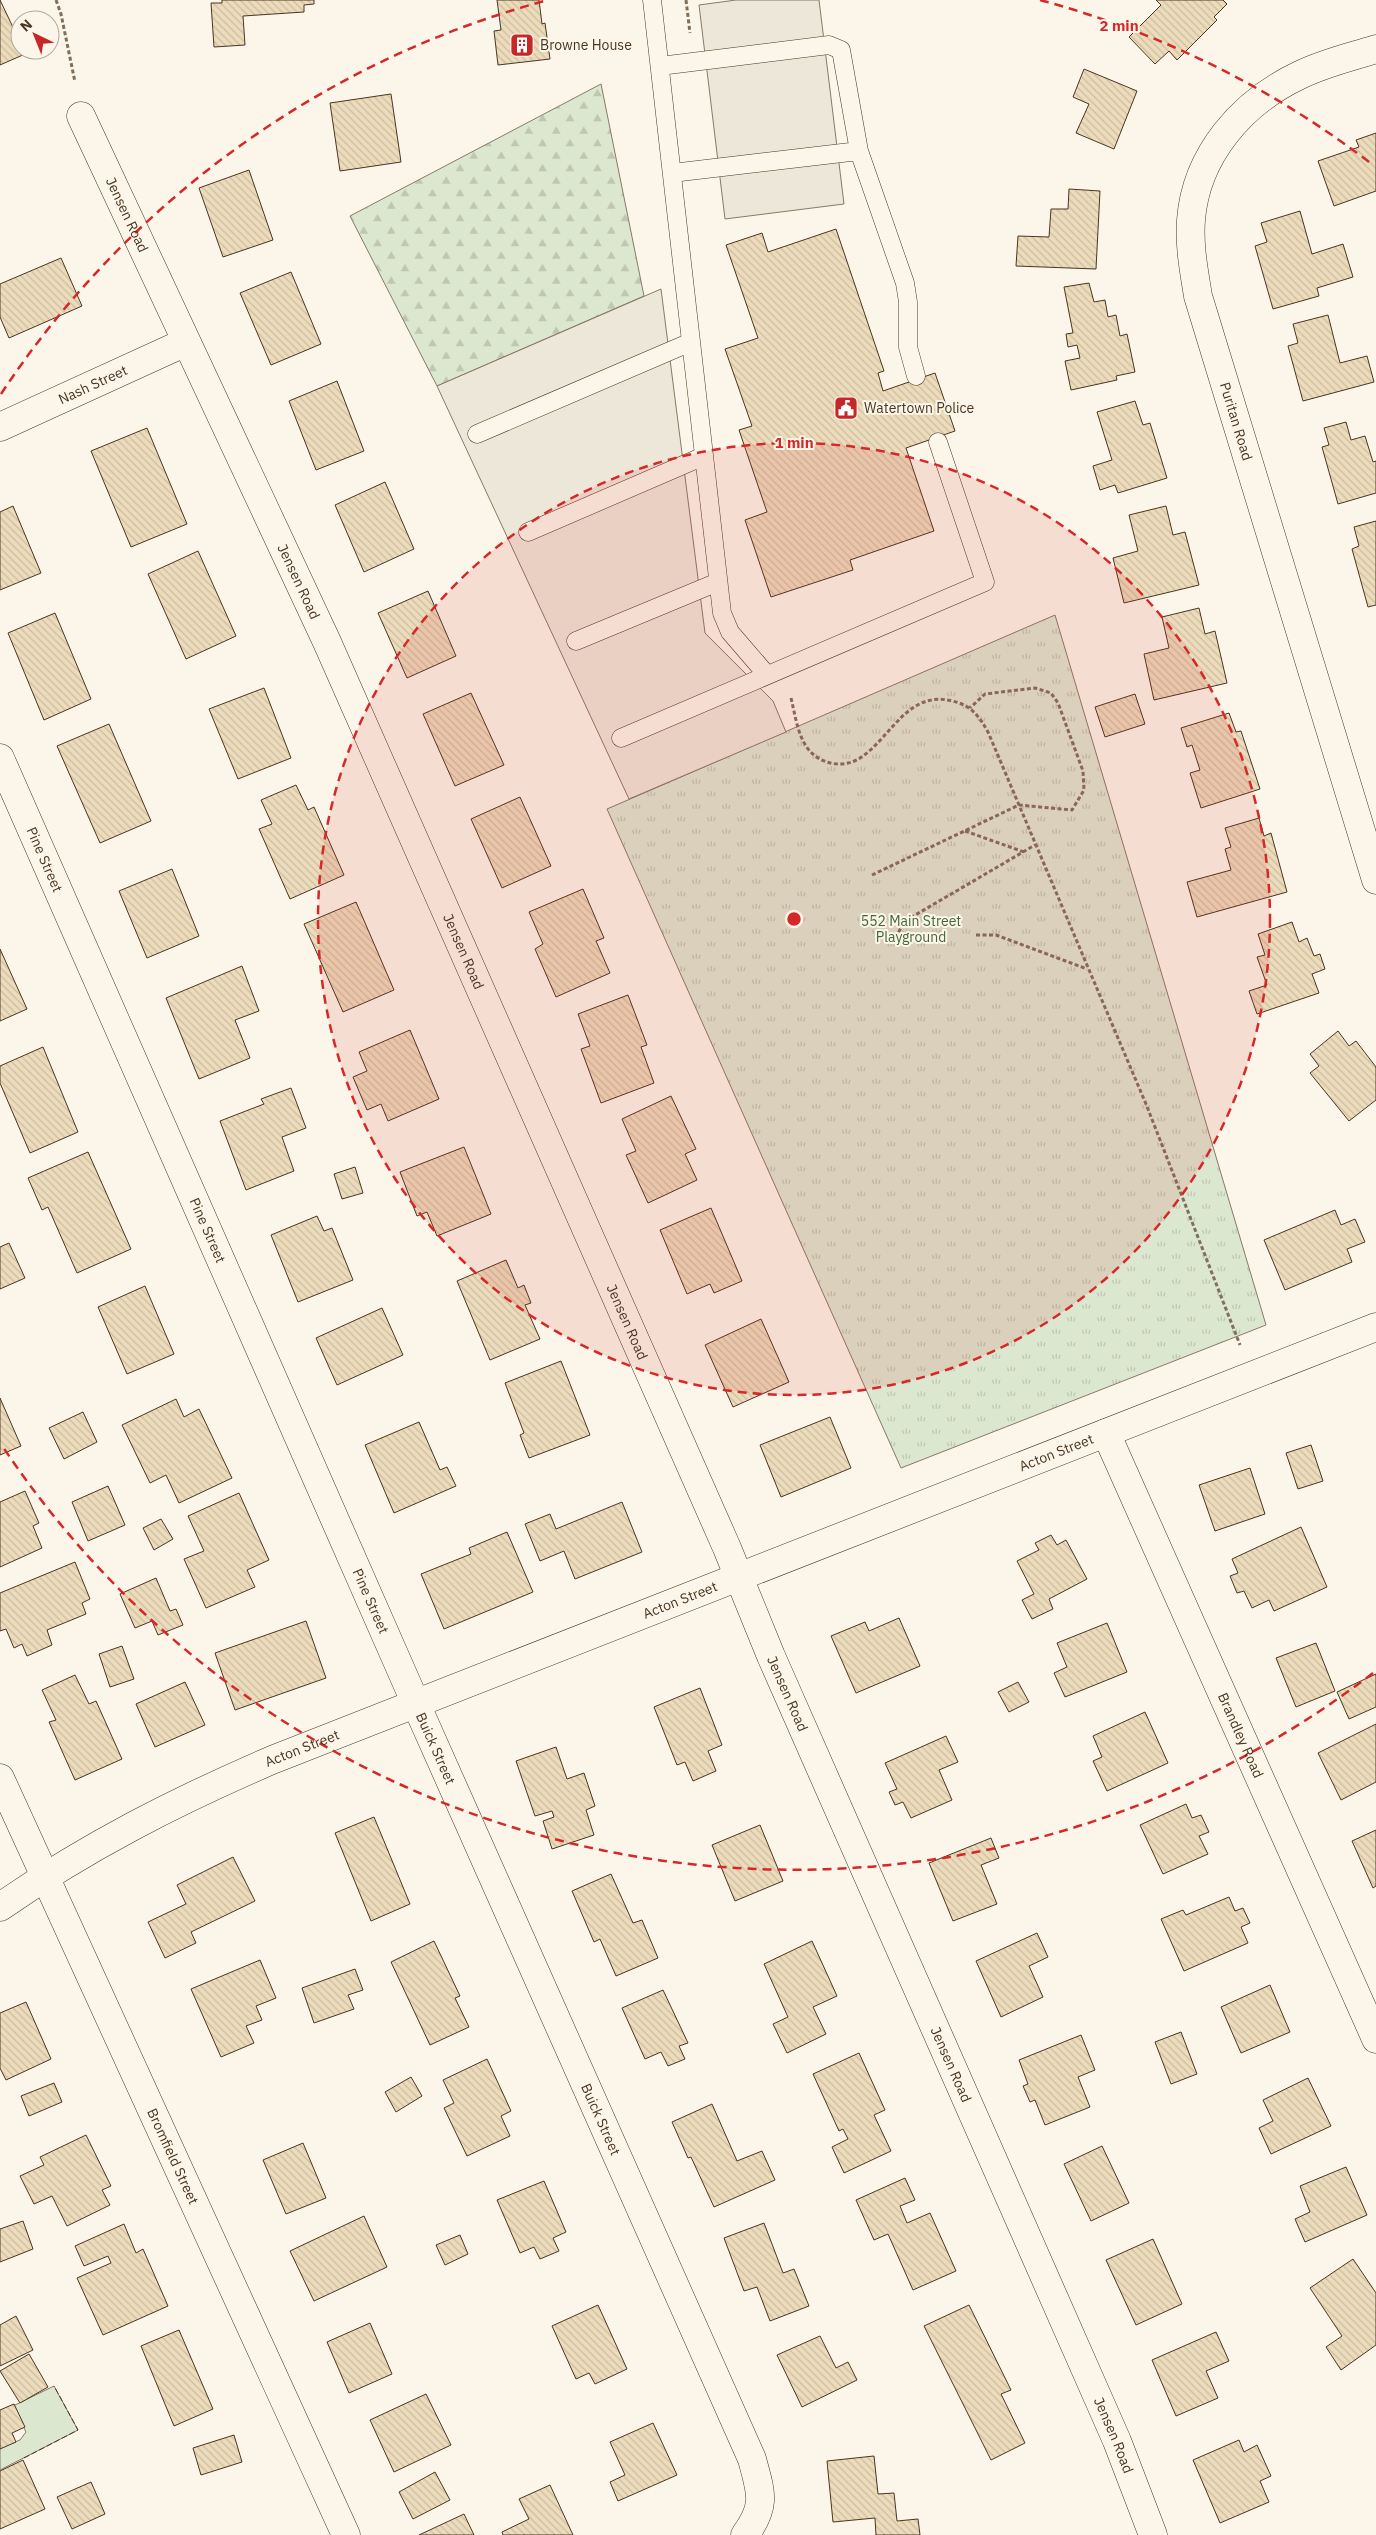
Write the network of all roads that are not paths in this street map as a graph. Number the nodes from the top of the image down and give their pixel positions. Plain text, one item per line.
1 (652, 0) edge
2 (1376, 49) edge
3 (660, 66) junction
4 (81, 116) road end
5 (859, 151) junction
6 (672, 173) junction
7 (186, 342) junction
8 (691, 342) junction
9 (916, 376) dead end
10 (0, 427) edge
11 (477, 434) dead end
12 (938, 442) dead end
13 (704, 456) junction
14 (528, 532) dead end
15 (718, 582) junction
16 (576, 641) dead end
17 (775, 671) junction
18 (621, 738) dead end
19 (0, 758) edge
20 (1376, 880) edge
21 (1376, 1327) edge
22 (1106, 1432) junction
23 (738, 1577) junction
24 (416, 1704) junction
25 (0, 1778) edge
26 (44, 1876) junction
27 (0, 1907) edge
28 (1376, 2039) edge
29 (346, 2535) edge
30 (745, 2535) edge
31 (1153, 2535) edge

1 - 3 lane
2 - 20 street, Puritan Road
3 - 5 lane
3 - 6 lane
4 - 7 street, Jensen Road
5 - 6 lane
5 - 9 lane
6 - 8 lane
7 - 10 street, Nash Street
7 - 23 street, Jensen Road
8 - 11 lane
8 - 13 lane
12 - 17 lane
13 - 14 lane
13 - 15 lane
15 - 16 lane
15 - 17 lane
17 - 18 lane
19 - 24 street, Pine Street
21 - 22 street, Acton Street
22 - 23 street, Acton Street
22 - 28 street, Brandley Road
23 - 24 street, Acton Street
23 - 31 street, Jensen Road
24 - 26 street, Acton Street
24 - 30 street, Buick Street
25 - 26 street, Bromfield Street
26 - 27 street, Acton Street
26 - 29 street, Bromfield Street

